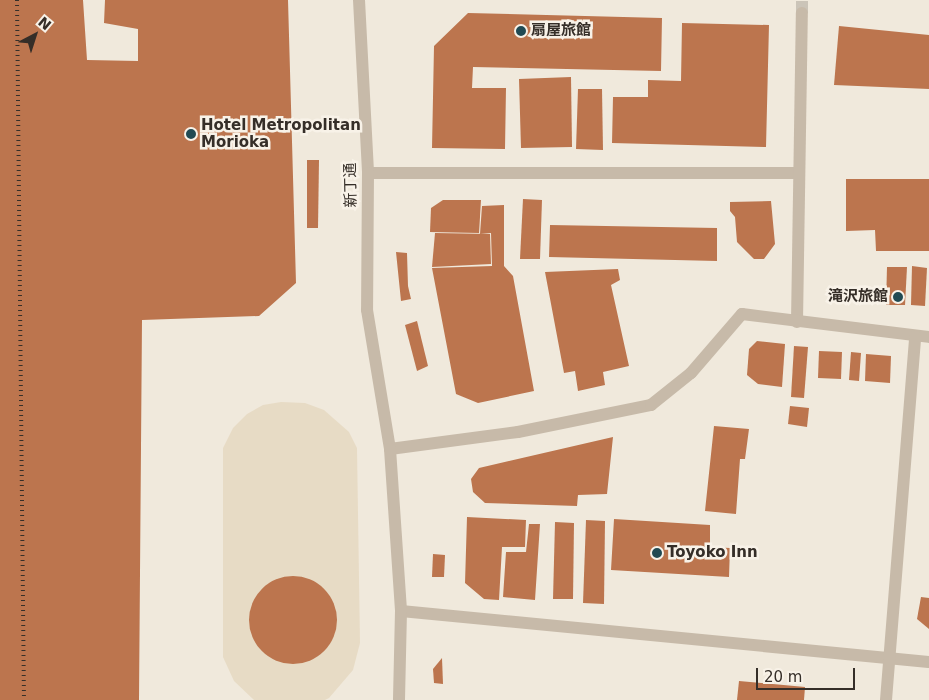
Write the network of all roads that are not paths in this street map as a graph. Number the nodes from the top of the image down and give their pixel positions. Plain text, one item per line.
1 (359, 0) edge
2 (802, 13) tunnel mouth
3 (799, 172) junction
4 (368, 173) junction
5 (797, 322) junction
6 (915, 336) junction
7 (929, 337) edge
8 (390, 449) junction
9 (402, 611) junction
10 (890, 658) junction
11 (929, 662) edge
12 (399, 700) edge
13 (886, 700) edge

1 - 4 street, 新丁通
2 - 3 street
3 - 4 street
3 - 5 street
4 - 8 street, 新丁通
5 - 6 street
5 - 8 street
6 - 7 street
6 - 10 street
8 - 9 street, 新丁通
9 - 10 street
9 - 12 street, 新丁通
10 - 11 street
10 - 13 street

